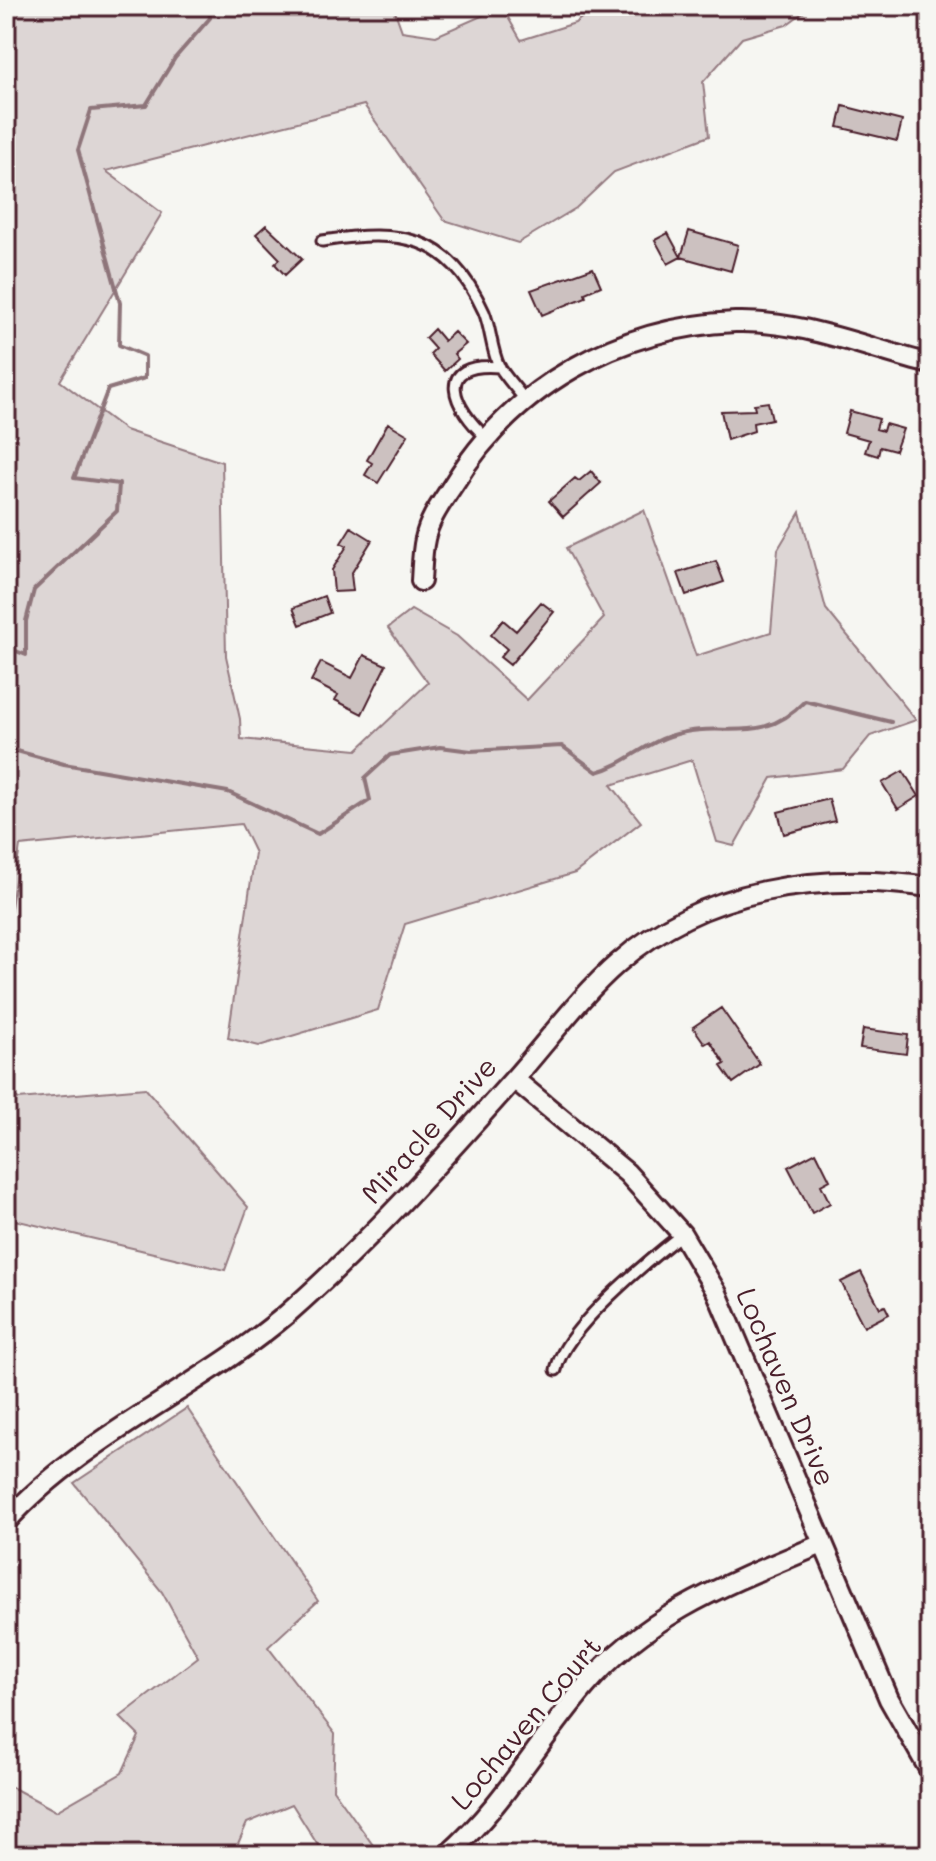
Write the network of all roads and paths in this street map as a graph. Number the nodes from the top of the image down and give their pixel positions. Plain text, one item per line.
1 (322, 241) dead end
2 (930, 364) edge
3 (500, 367) junction
4 (525, 400) junction
5 (487, 438) junction
6 (421, 581) dead end
7 (930, 887) edge
8 (514, 1079) junction
9 (682, 1234) junction
10 (556, 1370) dead end
11 (6, 1522) edge
12 (822, 1544) junction
13 (930, 1771) edge
14 (447, 1855) edge

1 - 3 lane
2 - 4 street
3 - 4 lane
3 - 5 lane
4 - 5 street
5 - 6 street
7 - 8 street, Miracle Drive
8 - 9 street, Lochaven Drive
8 - 11 street, Miracle Drive
9 - 10 lane
9 - 12 street, Lochaven Drive
12 - 13 street, Lochaven Drive
12 - 14 street, Lochaven Court

